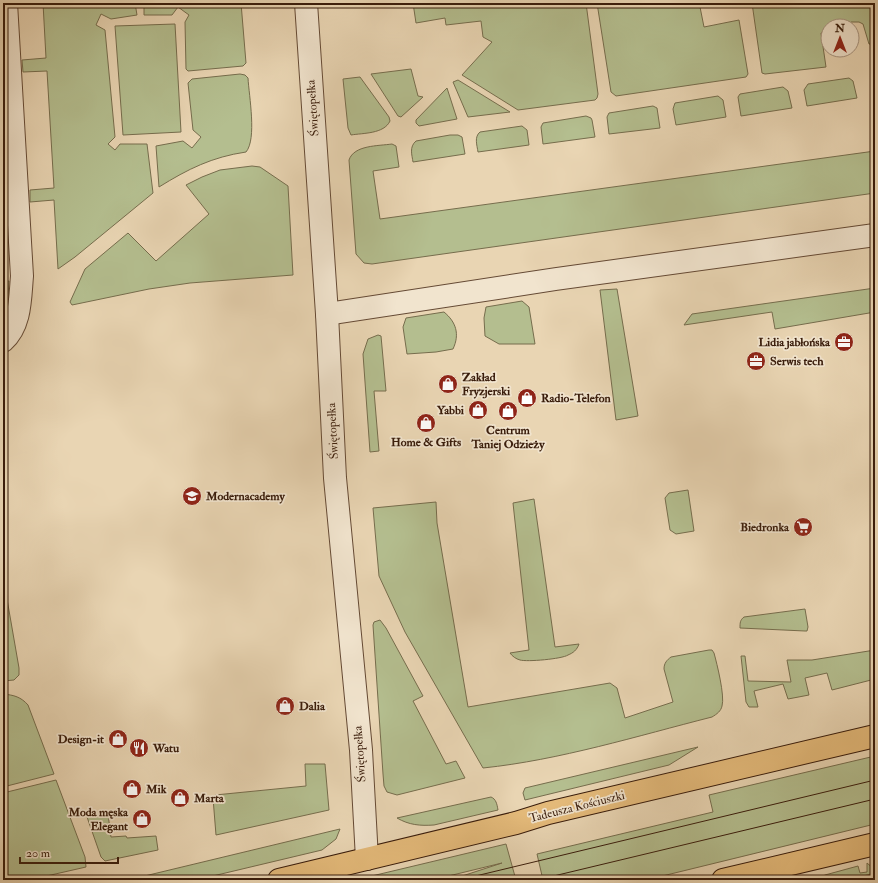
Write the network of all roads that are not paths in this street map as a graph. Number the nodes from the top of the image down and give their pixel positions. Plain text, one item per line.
1 (6, 3) edge
2 (306, 3) edge
3 (875, 235) edge
4 (327, 314) junction
5 (3, 341) edge
6 (875, 736) edge
7 (875, 844) edge
8 (367, 859) junction
9 (279, 880) edge
10 (723, 880) edge

1 - 5 street
2 - 4 street, Świętopełka
3 - 4 street
4 - 8 street, Świętopełka
6 - 8 main road, Tadeusza Kościuszki
7 - 10 main road
8 - 9 main road, Tadeusza Kościuszki

